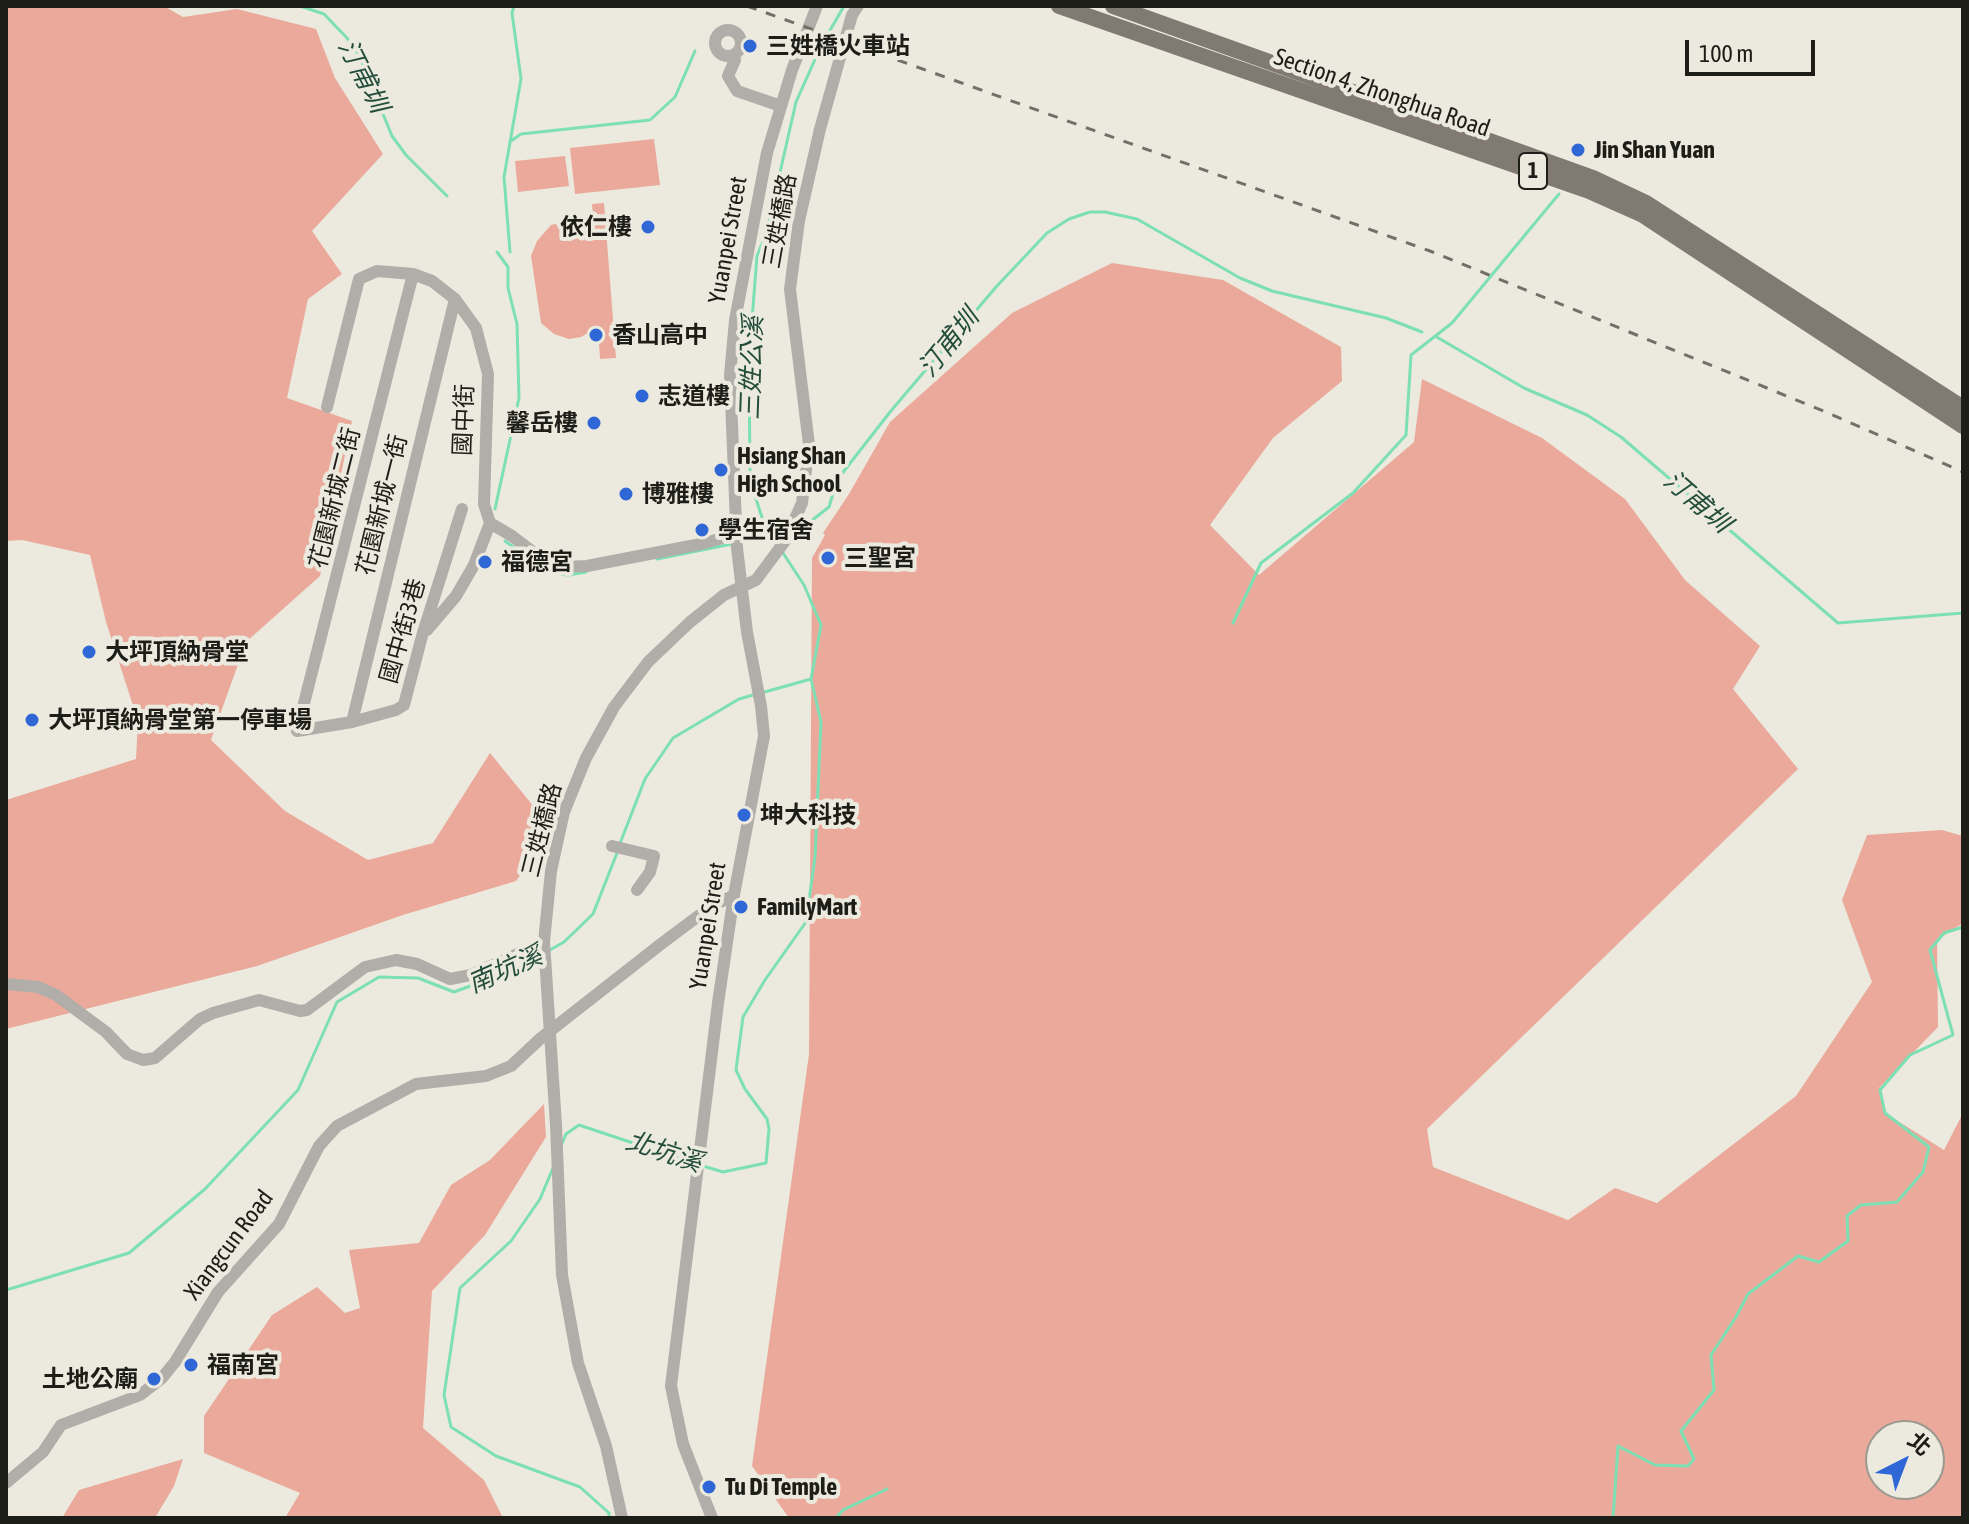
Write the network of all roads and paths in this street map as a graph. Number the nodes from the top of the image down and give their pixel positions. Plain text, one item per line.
1 (817, 6) edge
2 (858, 6) edge
3 (1059, 6) edge
4 (1113, 6) edge
5 (733, 55) dead end
6 (781, 106) junction
7 (1644, 209) junction
8 (413, 274) junction
9 (455, 299) junction
10 (327, 407) dead end
11 (1963, 408) edge
12 (1963, 426) edge
13 (462, 509) dead end
14 (490, 523) junction
15 (737, 534) junction
16 (742, 588) junction
17 (422, 636) junction
18 (352, 722) junction
19 (297, 731) joint
20 (612, 846) dead end
21 (637, 890) dead end
22 (734, 895) junction
23 (544, 942) junction
24 (6, 984) edge
25 (550, 1032) junction
26 (6, 1483) edge
27 (622, 1518) edge
28 (712, 1518) edge

1 - 6 street, Yuanpei Street
2 - 16 street, 三姓橋路
3 - 7 main road, Section 4, Zhonghua Road / 1
4 - 7 main road, Section 4, Zhonghua Road / 1
5 - 6 street
6 - 15 street, Yuanpei Street
7 - 11 main road, Section 4, Zhonghua Road / 1
7 - 12 main road, Section 4, Zhonghua Road / 1
8 - 9 street, 國中街
8 - 10 street, 國中街
8 - 19 street, 花園新城二街
9 - 14 street, 國中街
9 - 18 street, 花園新城一街
13 - 17 street, 國中街3巷
14 - 15 street
14 - 17 street
15 - 16 street, Yuanpei Street
16 - 22 street, Yuanpei Street
16 - 23 street, 三姓橋路
17 - 18 street, 國中街3巷
18 - 19 street, 國中街3巷
20 - 21 street
22 - 25 street, Xiangcun Road
22 - 28 street, Yuanpei Street
23 - 24 street
23 - 25 street, 三姓橋路
25 - 26 street, Xiangcun Road
25 - 27 street

